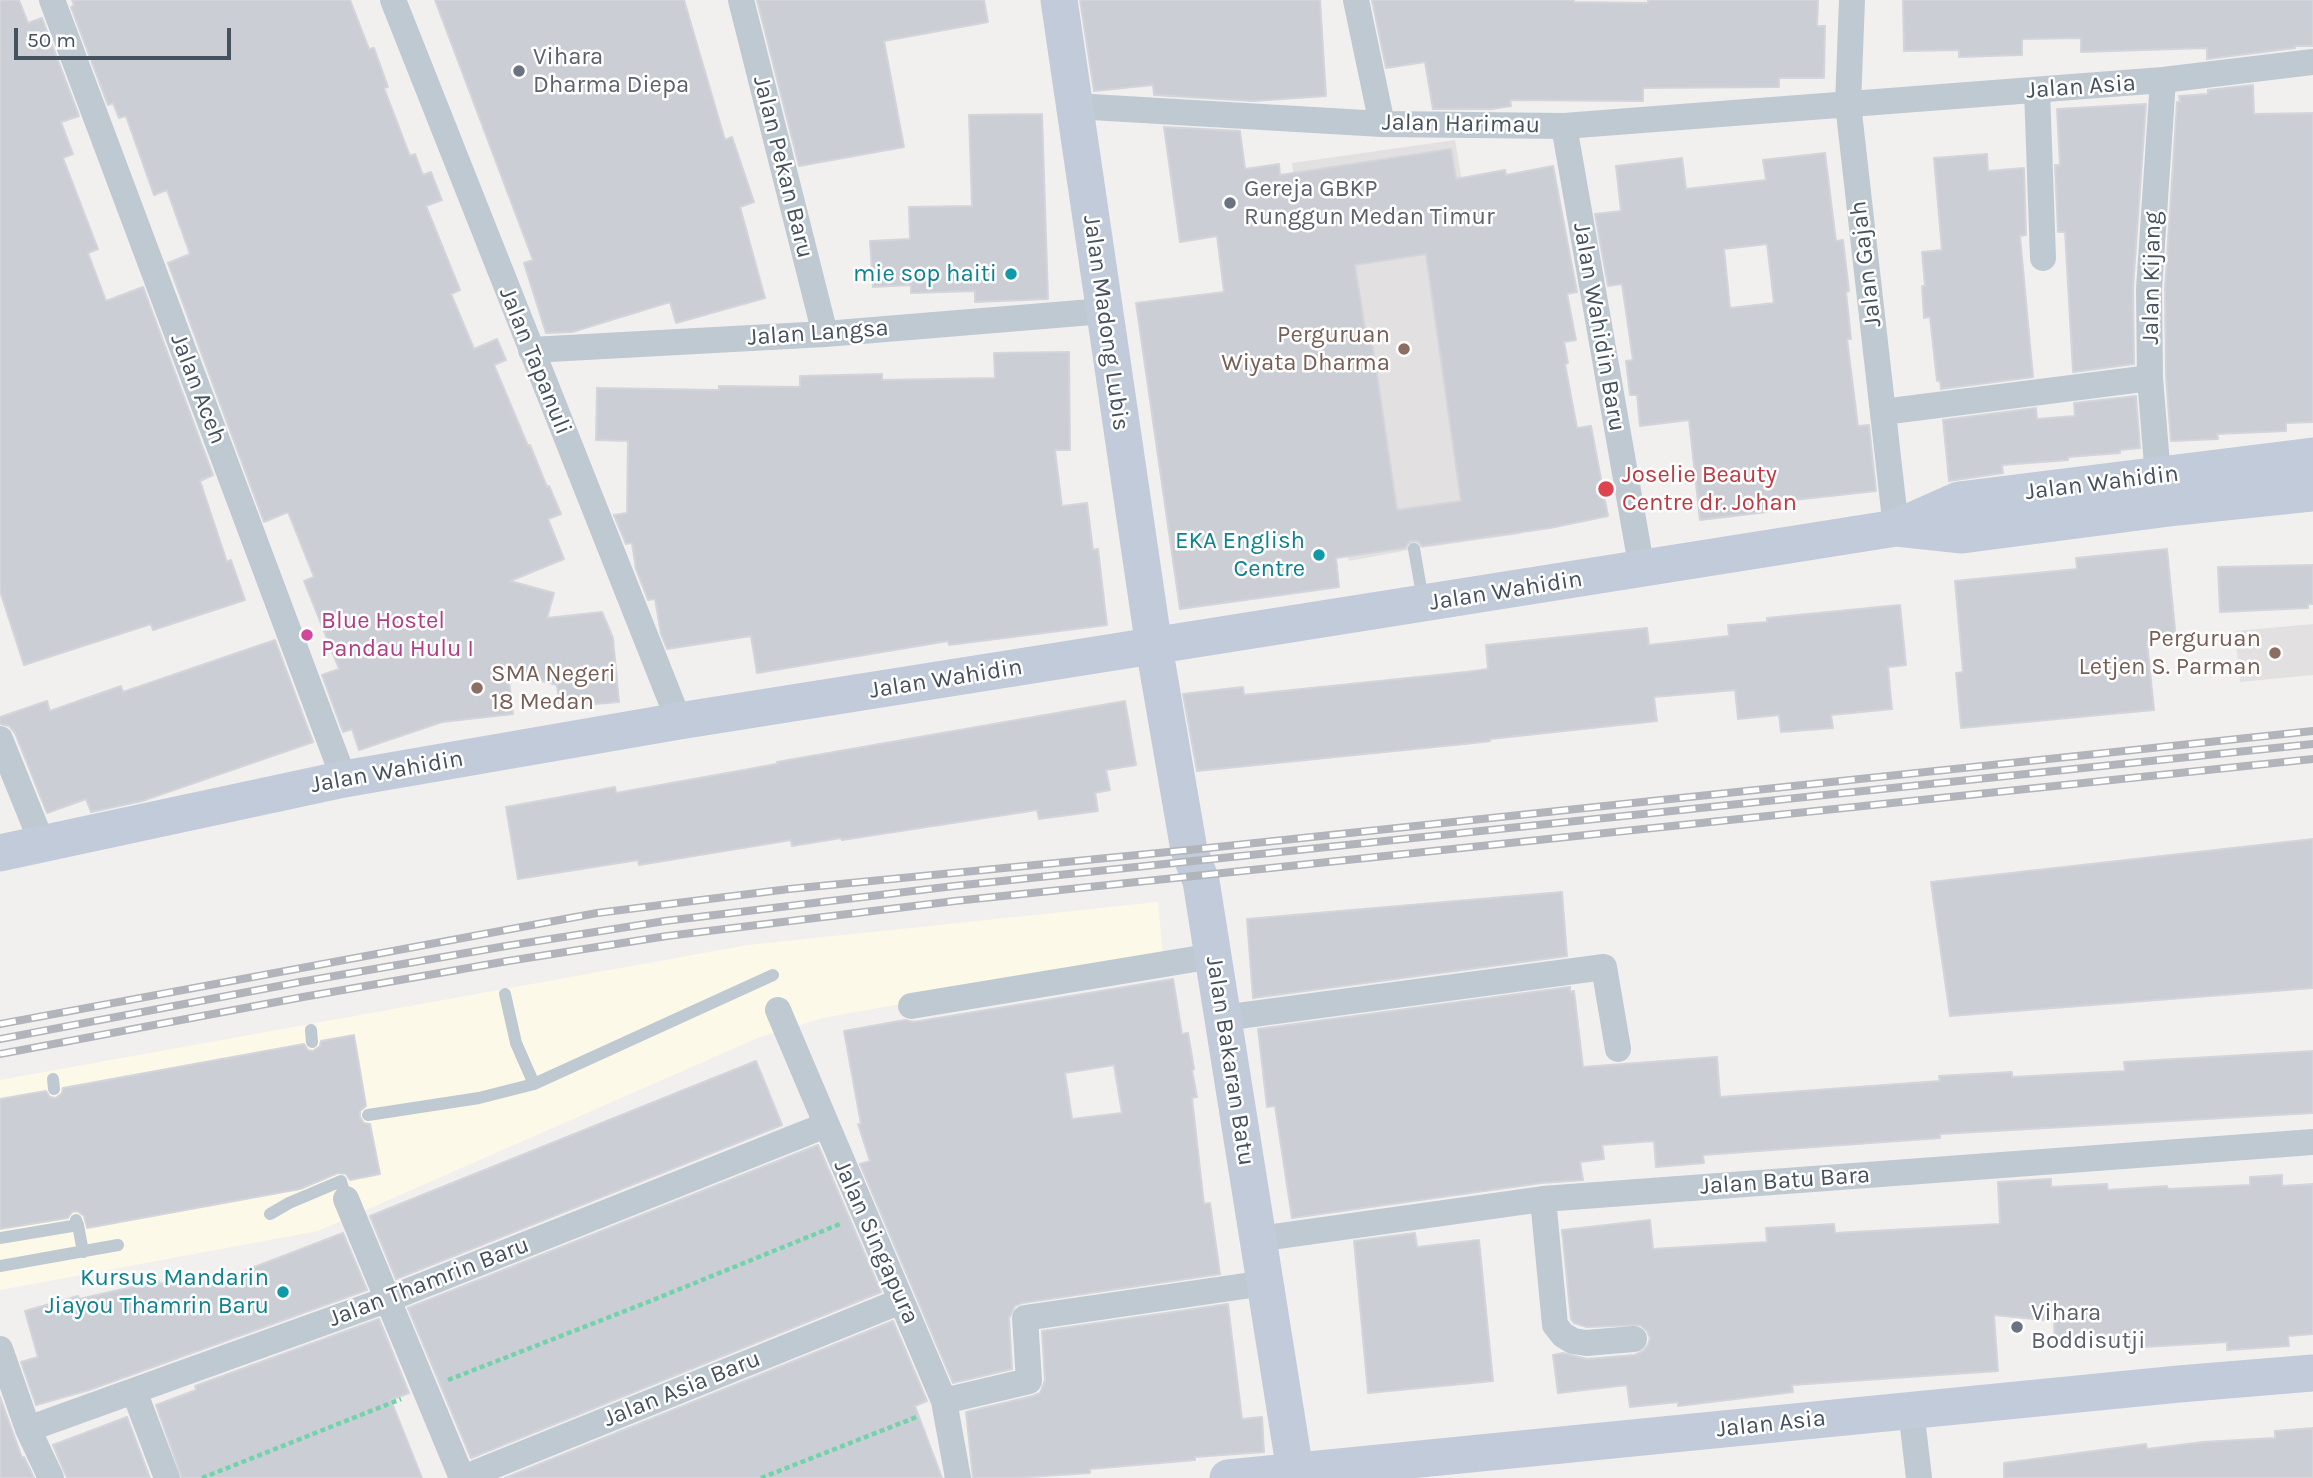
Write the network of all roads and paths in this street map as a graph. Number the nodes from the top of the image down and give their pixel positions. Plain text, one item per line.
1 (52, 0) edge
2 (393, 0) edge
3 (741, 0) edge
4 (1059, 0) edge
5 (1356, 0) edge
6 (1852, 0) edge
7 (2313, 62) edge
8 (2162, 80) junction
9 (2037, 90) junction
10 (1847, 104) junction
11 (1074, 106) junction
12 (1382, 124) junction
13 (1564, 126) junction
14 (2043, 258) dead end
15 (1104, 310) junction
16 (825, 334) junction
17 (531, 350) junction
18 (2150, 378) junction
19 (1883, 412) junction
20 (2313, 456) edge
21 (2158, 477) junction
22 (2313, 493) edge
23 (1896, 528) junction
24 (1415, 549) dead end
25 (1642, 570) junction
26 (1424, 603) junction
27 (1154, 647) junction
28 (679, 721) junction
29 (0, 739) edge
30 (344, 779) junction
31 (42, 843) junction
32 (0, 853) edge
33 (1213, 956) junction
34 (773, 975) dead end
35 (505, 994) dead end
36 (911, 1006) dead end
37 (778, 1010) dead end
38 (1223, 1018) junction
39 (1618, 1049) dead end
40 (534, 1084) junction
41 (368, 1115) dead end
42 (826, 1125) junction
43 (2313, 1142) edge
44 (343, 1190) joint
45 (1543, 1199) junction
46 (270, 1214) dead end
47 (864, 1215) junction
48 (0, 1238) edge
49 (1258, 1239) junction
50 (118, 1245) dead end
51 (83, 1252) junction
52 (0, 1266) edge
53 (1265, 1283) junction
54 (386, 1300) junction
55 (901, 1301) junction
56 (1634, 1339) dead end
57 (0, 1349) edge
58 (2313, 1373) edge
59 (425, 1389) junction
60 (134, 1391) junction
61 (945, 1403) junction
62 (1911, 1410) junction
63 (28, 1429) junction
64 (1296, 1475) edge
65 (51, 1478) edge
66 (167, 1478) edge
67 (202, 1478) edge
68 (462, 1478) edge
69 (761, 1478) edge
70 (958, 1478) edge
71 (1228, 1478) edge
72 (1919, 1478) edge

1 - 30 street, Jalan Aceh
2 - 17 street, Jalan Tapanuli
3 - 16 street, Jalan Pekan Baru
4 - 11 street, Jalan Madong Lubis
5 - 12 street
6 - 10 street, Jalan Gajah
7 - 8 street, Jalan Asia
8 - 9 street, Jalan Asia
8 - 18 street, Jalan Kijang
9 - 10 street, Jalan Asia
9 - 14 street
10 - 13 street, Jalan Harimau
10 - 19 street, Jalan Gajah
11 - 12 street, Jalan Harimau
11 - 15 street, Jalan Madong Lubis
12 - 13 street, Jalan Harimau
13 - 25 street, Jalan Wahidin Baru
15 - 16 street, Jalan Langsa
15 - 27 street, Jalan Madong Lubis
16 - 17 street, Jalan Langsa
17 - 28 street, Jalan Tapanuli
18 - 19 street
18 - 21 street, Jalan Kijang
19 - 23 street, Jalan Gajah
20 - 21 street, Jalan Wahidin
21 - 23 street, Jalan Wahidin
22 - 23 street, Jalan Wahidin
23 - 25 street, Jalan Wahidin
24 - 26 lane
25 - 26 street, Jalan Wahidin
26 - 27 street, Jalan Wahidin
27 - 28 street, Jalan Wahidin
27 - 33 street, Jalan Bakaran Batu
28 - 30 street, Jalan Wahidin
29 - 31 street
30 - 31 street, Jalan Wahidin
31 - 32 street, Jalan Wahidin
33 - 36 street
33 - 38 street, Jalan Bakaran Batu
34 - 40 lane
35 - 40 lane
37 - 42 street, Jalan Singapura
38 - 39 street
38 - 49 street, Jalan Bakaran Batu
40 - 41 lane
42 - 47 street, Jalan Singapura
42 - 54 street, Jalan Thamrin Baru
43 - 45 street, Jalan Batu Bara
44 - 46 lane
44 - 54 street
45 - 49 street, Jalan Batu Bara
45 - 56 street
47 - 55 street, Jalan Singapura
47 - 59 path
48 - 51 lane
49 - 53 street, Jalan Bakaran Batu
50 - 51 lane
51 - 52 lane
53 - 61 street
53 - 64 street, Jalan Bakaran Batu
54 - 59 street
54 - 60 street, Jalan Thamrin Baru
55 - 61 street, Jalan Singapura
55 - 68 street, Jalan Asia Baru
57 - 63 street
58 - 62 street, Jalan Asia
59 - 67 path
59 - 68 street
60 - 63 street, Jalan Thamrin Baru
60 - 66 street
61 - 69 path
61 - 70 street, Jalan Singapura
62 - 64 street, Jalan Asia
62 - 72 street
63 - 65 street
64 - 71 street, Jalan Asia

